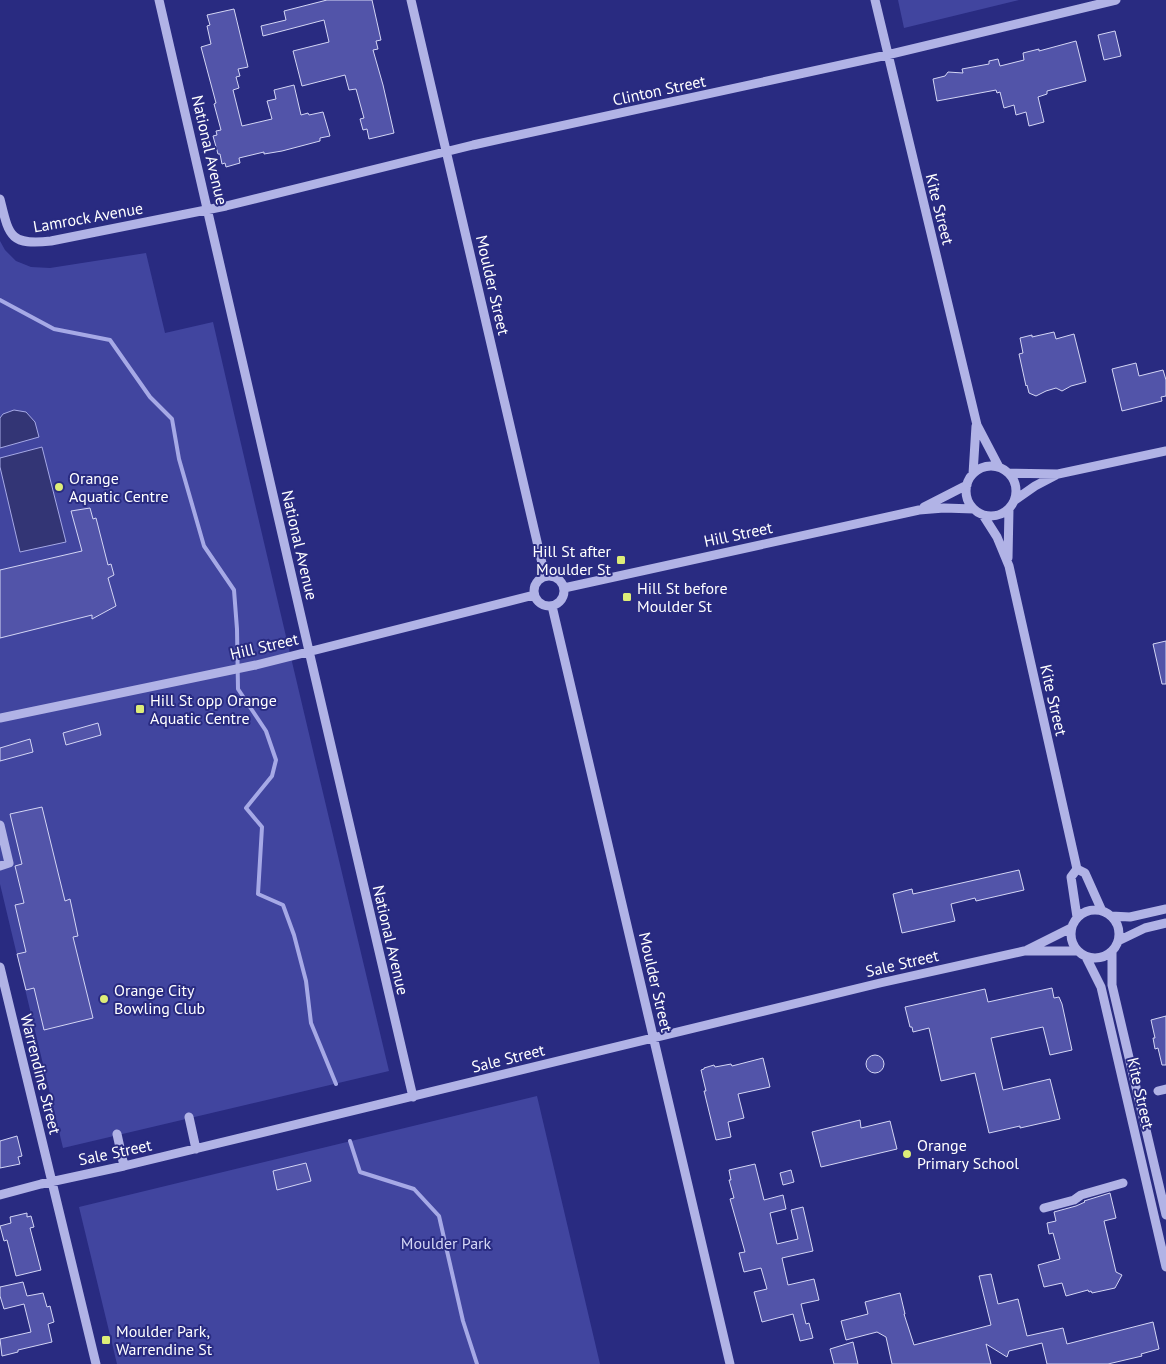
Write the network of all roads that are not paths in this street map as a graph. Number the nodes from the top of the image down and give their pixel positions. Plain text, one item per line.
1 (160, 0) edge
2 (411, 0) edge
3 (875, 0) edge
4 (1116, 0) edge
5 (887, 55) junction
6 (447, 152) junction
7 (0, 199) edge
8 (208, 209) junction
9 (977, 425) junction
10 (1166, 451) edge
11 (999, 467) junction
12 (1008, 473) junction
13 (973, 474) junction
14 (1058, 474) junction
15 (967, 486) junction
16 (1015, 500) junction
17 (974, 509) junction
18 (1009, 509) junction
19 (919, 510) junction
20 (983, 515) junction
21 (1009, 566) junction
22 (546, 576) junction
23 (564, 588) junction
24 (534, 595) junction
25 (552, 606) junction
26 (308, 651) junction
27 (0, 718) edge
28 (0, 824) edge
29 (0, 866) edge
30 (1077, 869) junction
31 (1166, 909) edge
32 (1102, 911) junction
33 (1110, 916) junction
34 (1078, 917) junction
35 (1166, 923) edge
36 (1072, 928) junction
37 (1118, 941) junction
38 (1024, 951) junction
39 (1077, 951) junction
40 (1112, 951) junction
41 (1086, 957) junction
42 (0, 966) edge
43 (653, 1038) junction
44 (413, 1097) junction
45 (189, 1117) dead end
46 (117, 1134) dead end
47 (196, 1149) junction
48 (124, 1166) junction
49 (52, 1182) junction
50 (1123, 1183) dead end
51 (0, 1195) edge
52 (1044, 1208) dead end
53 (1166, 1215) edge
54 (1166, 1267) edge
55 (96, 1364) edge
56 (730, 1364) edge

1 - 8 street, National Avenue
2 - 6 street, Moulder Street
3 - 5 street, Kite Street
4 - 5 street, Clinton Street
5 - 6 street, Clinton Street
5 - 9 street, Kite Street
6 - 8 street, Clinton Street
6 - 22 street, Moulder Street
7 - 8 street, Lamrock Avenue
8 - 26 street, National Avenue
9 - 11 street, Kite Street
9 - 13 street, Kite Street
10 - 14 street
11 - 12 street
11 - 13 street
12 - 14 street
12 - 16 street
13 - 15 street
14 - 16 street
15 - 17 street
15 - 19 street, Hill Street
16 - 18 street
17 - 19 street, Hill Street
17 - 20 street
18 - 20 street
18 - 21 street, Kite Street
19 - 23 street, Hill Street
20 - 21 street, Kite Street
21 - 30 street, Kite Street
22 - 23 street
22 - 24 street
23 - 25 street
24 - 25 street
24 - 26 street, Hill Street
25 - 43 street, Moulder Street
26 - 27 street, Hill Street
26 - 44 street, National Avenue
28 - 29 street
30 - 32 street, Kite Street
30 - 34 street, Kite Street
31 - 33 street
32 - 33 street
32 - 34 street
33 - 37 street
34 - 36 street
35 - 37 street
36 - 38 street, Sale Street
36 - 39 street
37 - 40 street
38 - 39 street, Sale Street
38 - 43 street, Sale Street
39 - 41 street
40 - 41 street
40 - 53 street, Kite Street
41 - 54 street, Kite Street
42 - 49 street, Warrendine Street
43 - 44 street, Sale Street
43 - 56 street, Moulder Street
44 - 47 street, Sale Street
45 - 47 street
46 - 48 street
47 - 48 street, Sale Street
48 - 49 street, Sale Street
49 - 51 street, Sale Street
49 - 55 street, Warrendine Street
50 - 52 street

